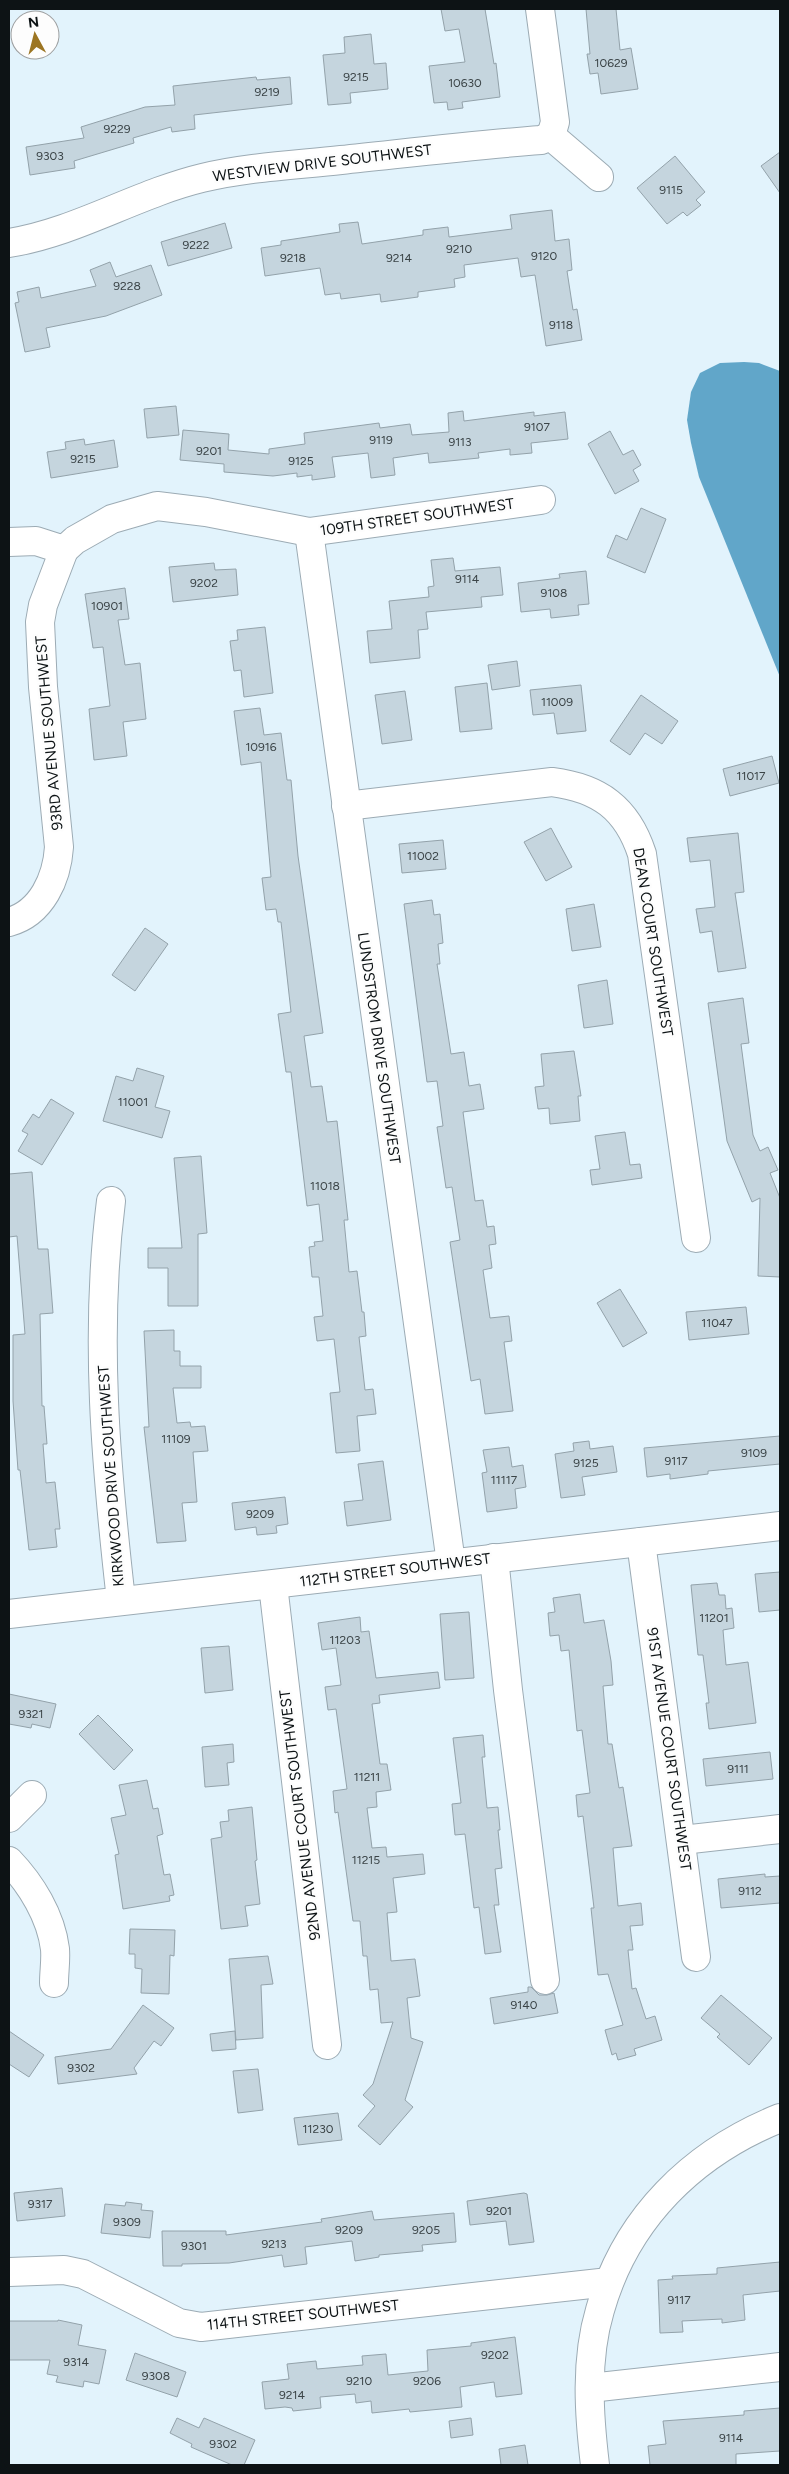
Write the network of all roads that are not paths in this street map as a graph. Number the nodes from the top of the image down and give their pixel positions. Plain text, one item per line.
1 (540, 9) edge
2 (551, 136) junction
3 (599, 177) dead end
4 (9, 243) edge
5 (540, 500) dead end
6 (309, 532) junction
7 (9, 542) edge
8 (64, 550) junction
9 (346, 806) junction
10 (19, 916) edge
11 (111, 1201) dead end
12 (696, 1238) dead end
13 (780, 1526) edge
14 (641, 1542) junction
15 (494, 1558) junction
16 (451, 1563) junction
17 (273, 1585) junction
18 (121, 1600) junction
19 (9, 1614) edge
20 (32, 1795) dead end
21 (9, 1818) edge
22 (780, 1829) edge
23 (682, 1840) junction
24 (9, 1861) edge
25 (696, 1957) dead end
26 (545, 1980) dead end
27 (54, 1983) dead end
28 (327, 2044) dead end
29 (780, 2118) edge
30 (9, 2272) edge
31 (609, 2282) junction
32 (780, 2368) edge
33 (590, 2388) junction
34 (595, 2465) edge

1 - 2 street
2 - 3 street
2 - 4 street, WESTVIEW DRIVE SOUTHWEST
5 - 6 street, 109TH STREET SOUTHWEST
6 - 8 street, 109TH STREET SOUTHWEST
6 - 9 street, LUNDSTROM DRIVE SOUTHWEST
7 - 8 street
8 - 10 street, 93RD AVENUE SOUTHWEST
9 - 12 street, DEAN COURT SOUTHWEST
9 - 16 street, LUNDSTROM DRIVE SOUTHWEST
11 - 18 street, KIRKWOOD DRIVE SOUTHWEST
13 - 14 street, 112TH STREET SOUTHWEST
14 - 15 street, 112TH STREET SOUTHWEST
14 - 23 street, 91ST AVENUE COURT SOUTHWEST
15 - 16 street, 112TH STREET SOUTHWEST
15 - 26 street
16 - 17 street, 112TH STREET SOUTHWEST
17 - 18 street, 112TH STREET SOUTHWEST
17 - 28 street, 92ND AVENUE COURT SOUTHWEST
18 - 19 street, 112TH STREET SOUTHWEST
20 - 21 street
22 - 23 street
23 - 25 street, 91ST AVENUE COURT SOUTHWEST
24 - 27 street
29 - 31 street
30 - 31 street, 114TH STREET SOUTHWEST
31 - 33 street
32 - 33 street
33 - 34 street

